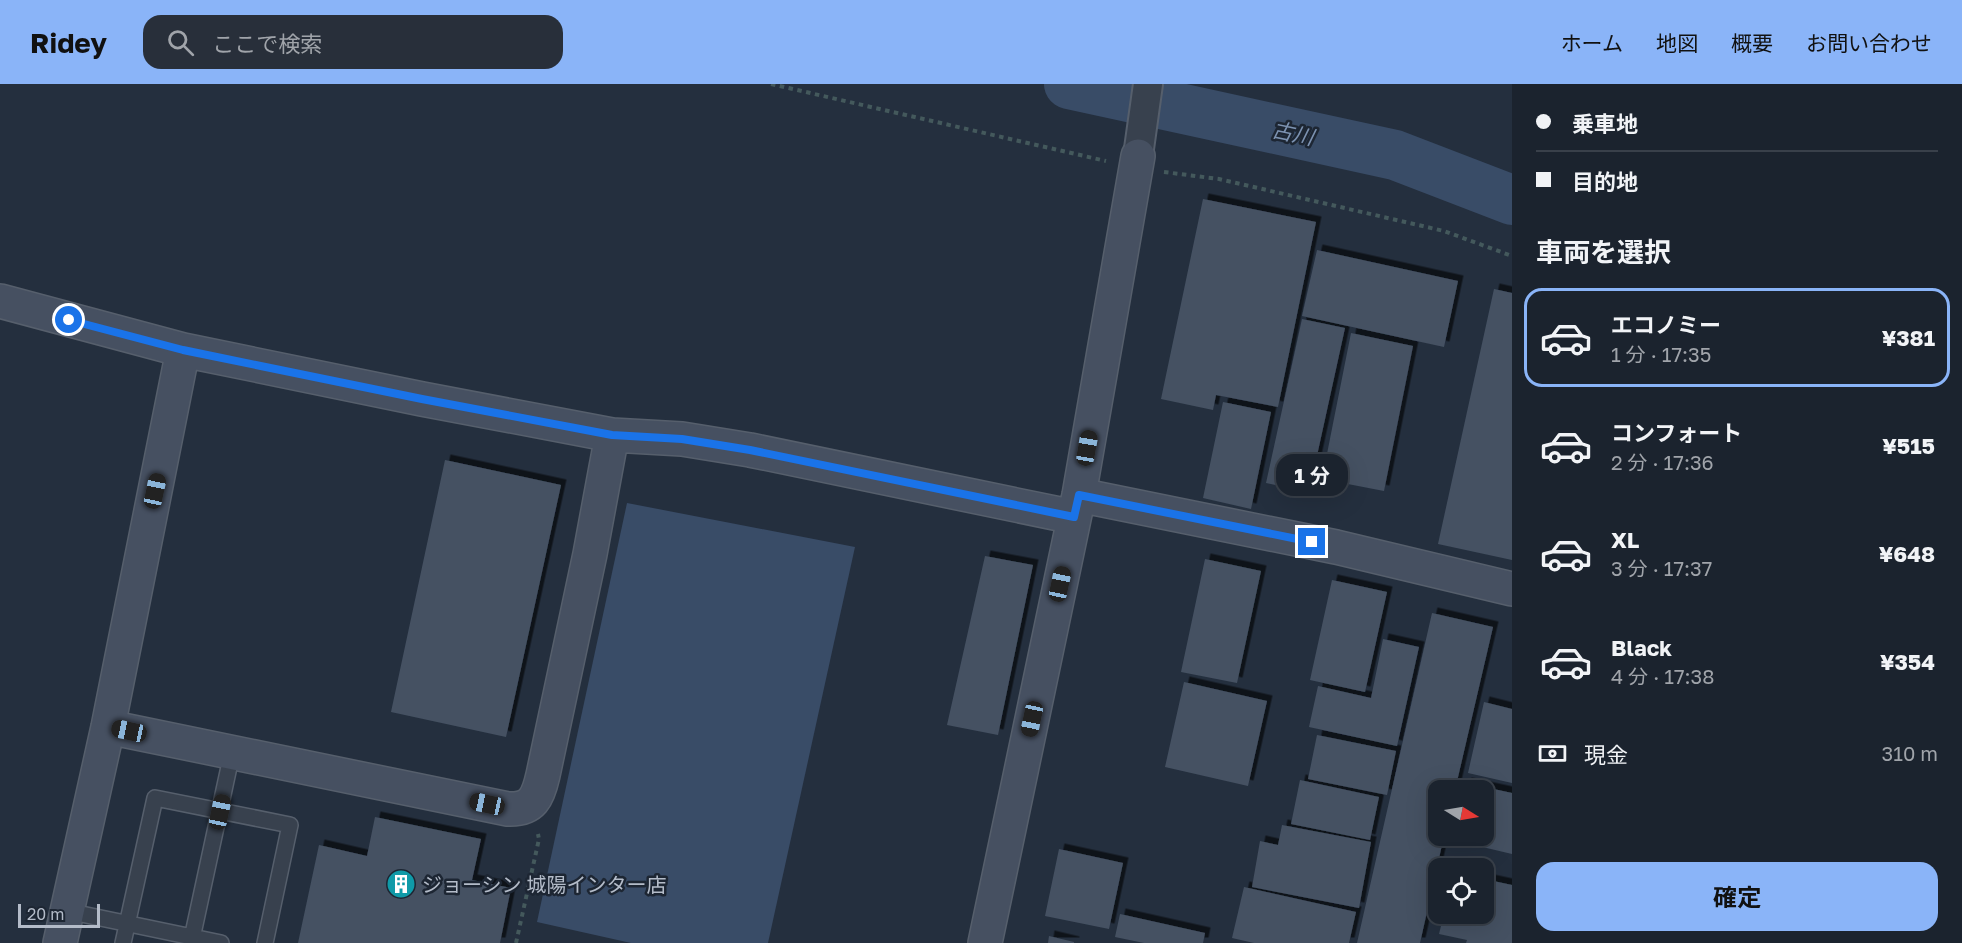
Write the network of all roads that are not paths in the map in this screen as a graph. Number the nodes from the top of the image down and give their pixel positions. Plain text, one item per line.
1 (1148, 84) edge
2 (1138, 156) joint
3 (0, 301) edge
4 (183, 350) junction
5 (612, 435) junction
6 (1076, 506) junction
7 (1512, 589) edge
8 (108, 727) junction
9 (232, 753) junction
10 (220, 812) junction
11 (67, 911) junction
12 (128, 923) junction
13 (191, 940) edge
14 (60, 943) edge
15 (123, 943) edge
16 (221, 943) edge
17 (265, 943) edge
18 (985, 943) edge

1 - 2 street
2 - 6 street
3 - 4 street
4 - 5 street
4 - 8 street
5 - 6 street
5 - 9 street
6 - 7 street
6 - 18 street
8 - 9 street
8 - 11 street
9 - 10 lane
10 - 12 lane
10 - 13 lane
10 - 17 lane
11 - 12 lane
11 - 14 street
12 - 13 lane
12 - 15 lane
13 - 16 lane

